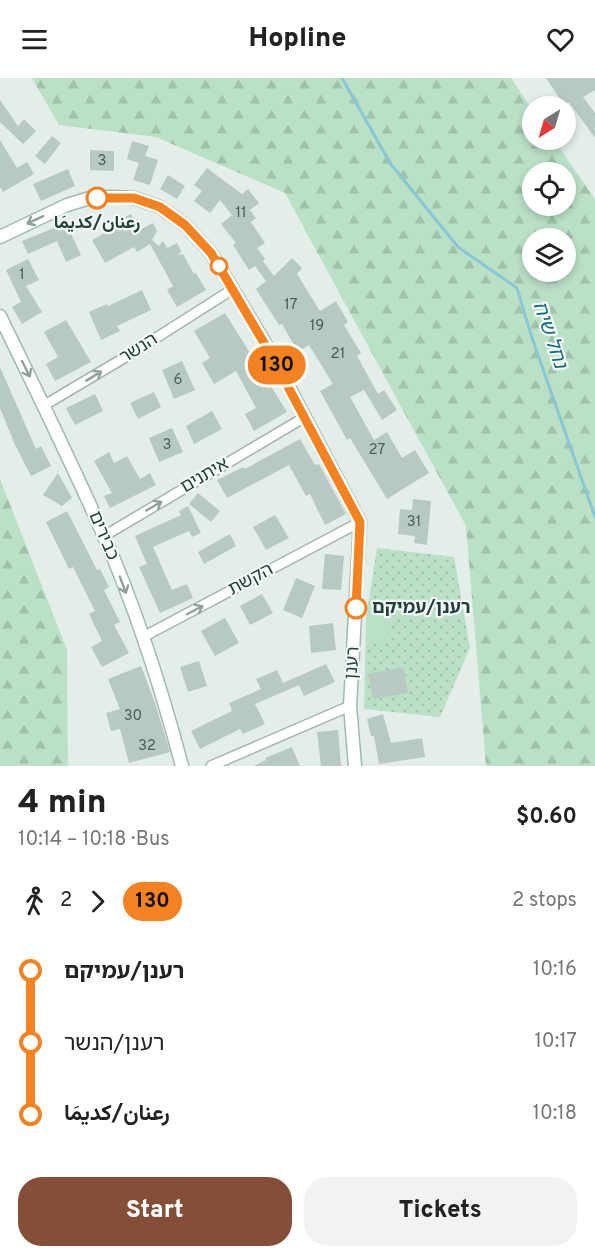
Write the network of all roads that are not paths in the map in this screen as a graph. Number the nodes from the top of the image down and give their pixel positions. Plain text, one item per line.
1 (2, 231) edge
2 (233, 289) junction
3 (0, 316) edge
4 (43, 406) junction
5 (305, 417) junction
6 (360, 522) junction
7 (104, 536) junction
8 (143, 637) junction
9 (350, 706) junction
10 (182, 766) edge
11 (211, 766) edge
12 (355, 766) edge

2 -> 1 street
4 -> 2 street, הנשר
2 - 5 street
3 -> 4 street, כבירים
4 - 7 street, כבירים
5 - 6 street
7 -> 5 street, איתנים
8 -> 6 street, הקשת
6 - 9 street, רענן
7 -> 8 street, כבירים
8 - 10 street, כבירים
9 - 11 street
9 - 12 street, רענן

